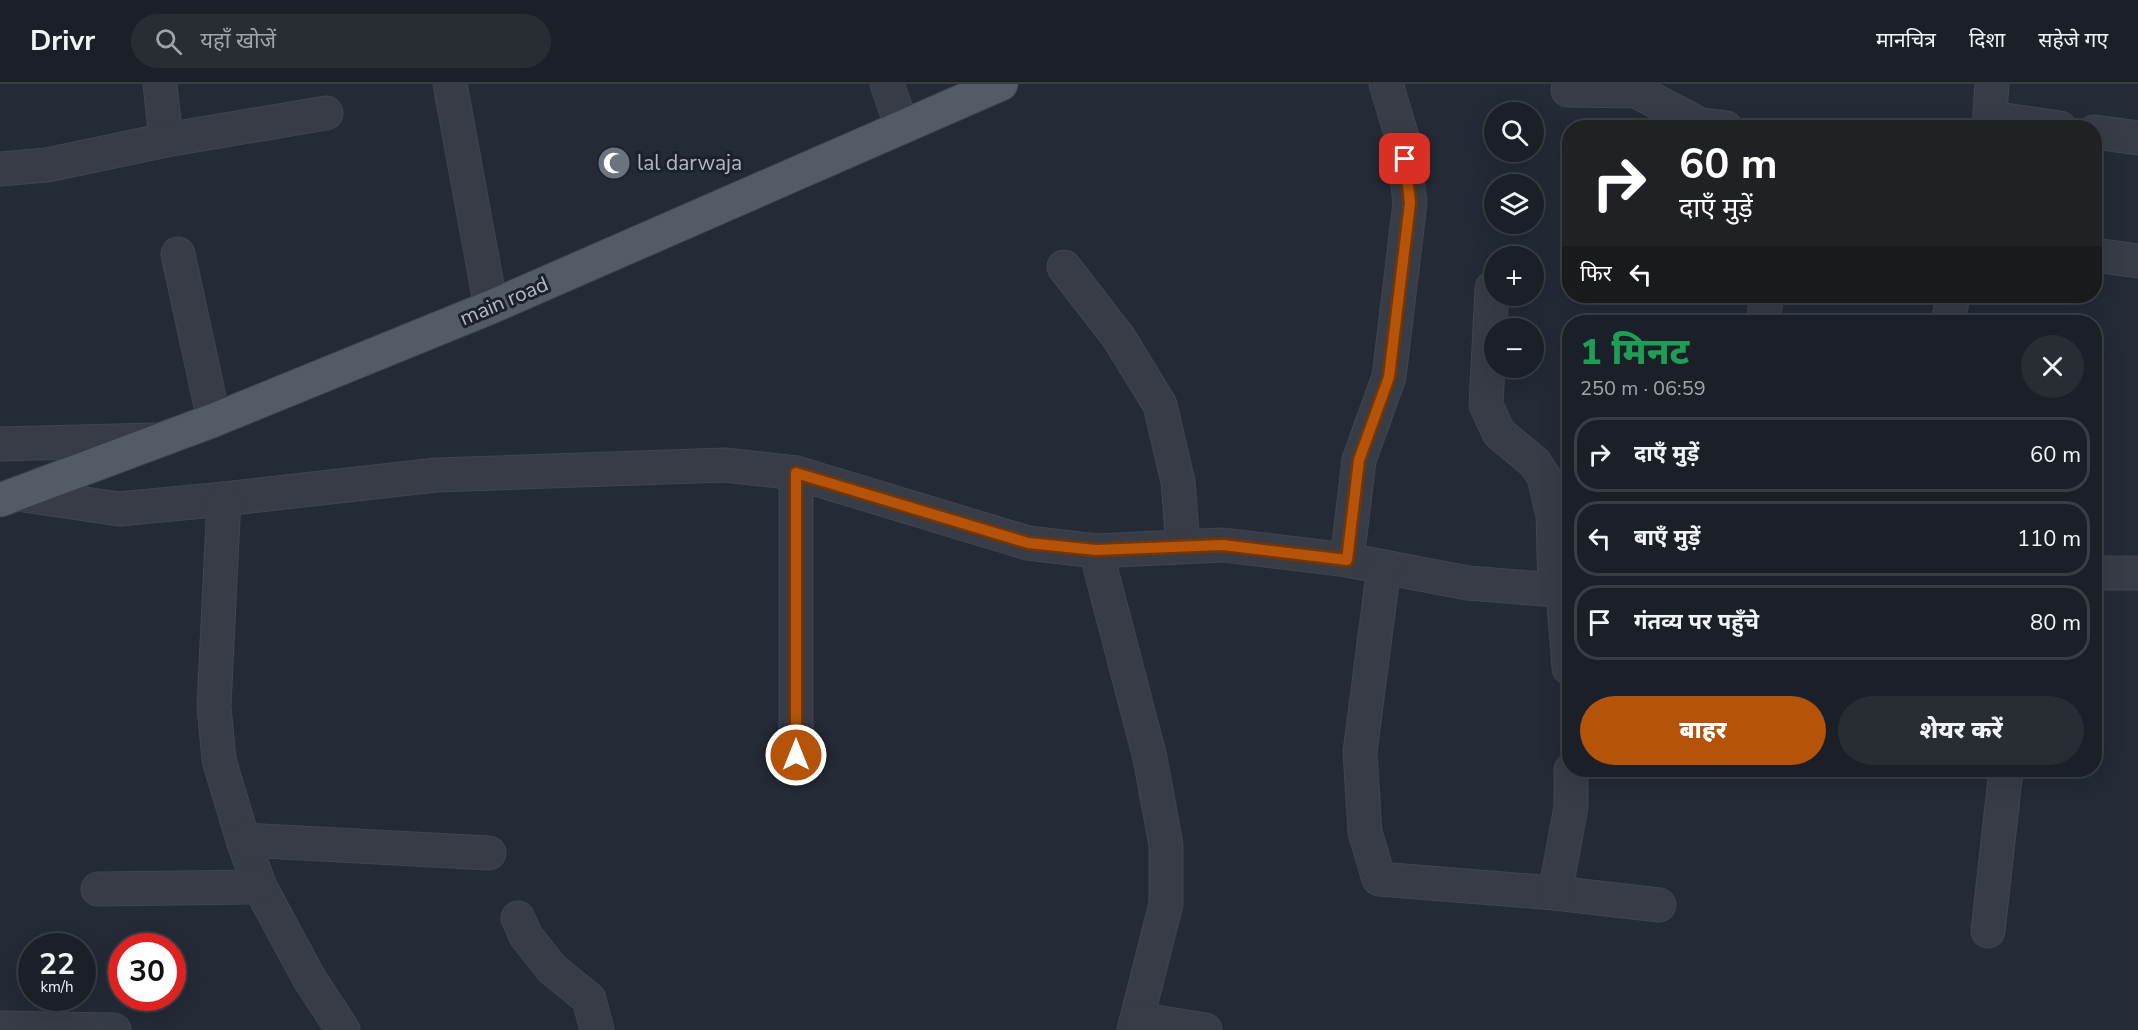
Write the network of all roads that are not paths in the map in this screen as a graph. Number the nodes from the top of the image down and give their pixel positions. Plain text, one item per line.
1 (160, 84) edge
2 (450, 84) edge
3 (887, 84) edge
4 (1001, 84) edge
5 (1386, 84) edge
6 (1992, 84) edge
7 (1568, 90) dead end
8 (1673, 96) edge
9 (326, 112) dead end
10 (1696, 120) edge
11 (1990, 120) edge
12 (902, 127) junction
13 (2102, 133) edge
14 (2138, 138) edge
15 (166, 140) junction
16 (0, 169) edge
17 (178, 254) dead end
18 (2102, 256) edge
19 (2138, 261) edge
20 (1064, 267) dead end
21 (1491, 306) edge
22 (491, 307) junction
23 (214, 420) junction
24 (160, 440) junction
25 (0, 444) edge
26 (796, 473) junction
27 (8, 497) edge
28 (224, 499) junction
29 (1183, 546) junction
30 (1096, 550) junction
31 (1347, 560) junction
32 (1384, 567) junction
33 (2102, 573) edge
34 (2138, 573) edge
35 (1562, 591) edge
36 (796, 755) dead end
37 (1571, 777) edge
38 (2005, 777) edge
39 (243, 840) junction
40 (489, 853) dead end
41 (260, 887) junction
42 (98, 889) dead end
43 (1555, 893) junction
44 (1659, 905) dead end
45 (518, 918) dead end
46 (1988, 931) dead end
47 (1136, 1024) edge
48 (0, 1028) edge
49 (114, 1030) edge
50 (343, 1030) edge
51 (597, 1030) edge
52 (1204, 1030) edge

1 - 15 street
2 - 22 street
3 - 12 street
4 - 12 main road, main road
5 - 31 street
6 - 11 street
7 - 8 street
8 - 10 street
9 - 15 street
12 - 22 main road, main road
13 - 14 street
15 - 16 street
17 - 23 street
18 - 19 street
20 - 29 street
21 - 35 street
22 - 23 main road, main road
23 - 24 main road, main road
24 - 25 street
24 - 27 main road, main road
26 - 28 street
26 - 30 street
26 - 36 street
27 - 28 street
28 - 39 street
29 - 30 street
29 - 31 street
30 - 47 street
31 - 32 street
32 - 35 street
32 - 43 street
33 - 34 street
37 - 43 street
38 - 46 street
39 - 40 street
39 - 41 street
41 - 42 street
41 - 50 street
43 - 44 street
45 - 51 street
47 - 52 street
48 - 49 street

